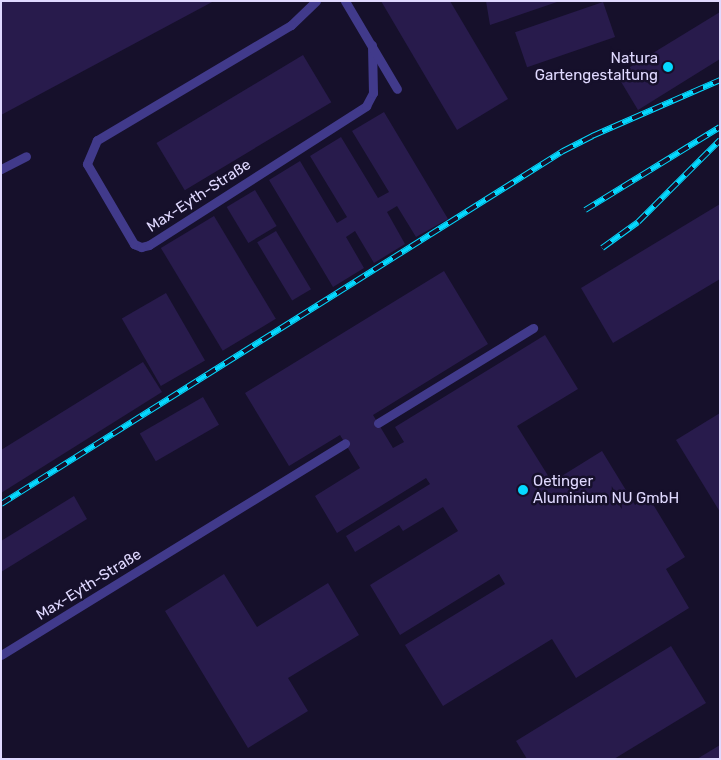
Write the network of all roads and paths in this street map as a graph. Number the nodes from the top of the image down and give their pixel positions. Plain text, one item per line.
1 (316, 1) edge
2 (345, 1) edge
3 (372, 45) junction
4 (397, 89) dead end
5 (26, 156) dead end
6 (1, 169) edge
7 (533, 328) dead end
8 (378, 423) dead end
9 (345, 443) dead end
10 (1, 655) edge

1 - 3 lane, Max-Eyth-Straße
2 - 3 lane
3 - 4 lane
5 - 6 lane
7 - 8 lane
9 - 10 lane, Max-Eyth-Straße

